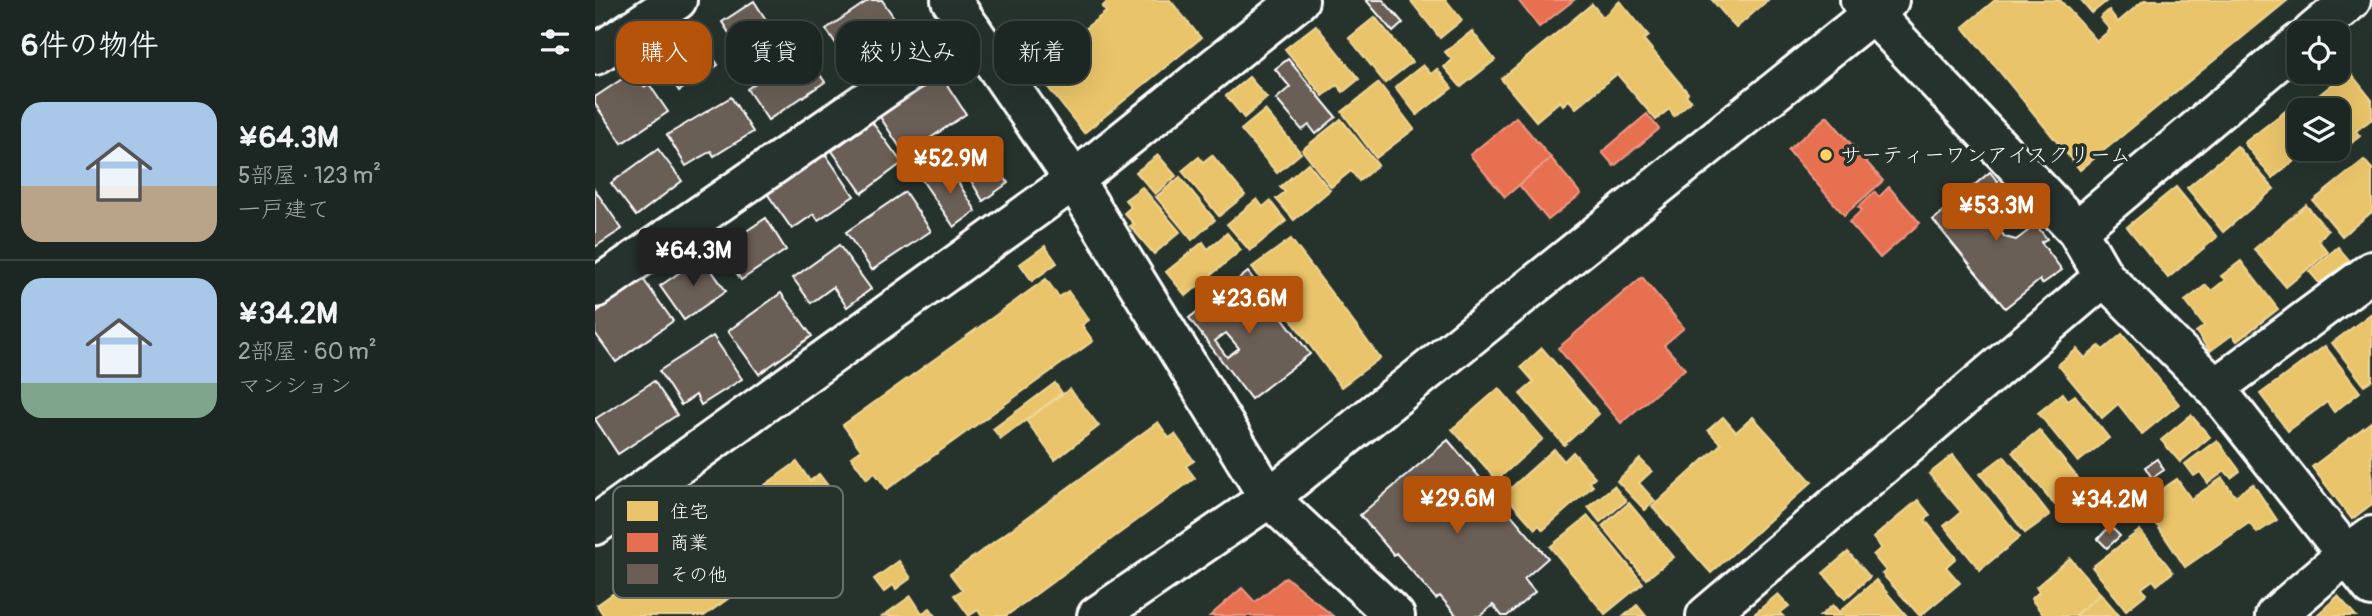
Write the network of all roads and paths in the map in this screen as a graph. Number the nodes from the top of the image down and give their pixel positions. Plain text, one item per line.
1 (677, 0) edge
2 (1299, 0) edge
3 (2351, 0) edge
4 (1874, 5) edge
5 (630, 13) edge
6 (961, 15) edge
7 (2326, 21) edge
8 (2287, 53) edge
9 (595, 55) edge
10 (1074, 180) junction
11 (2077, 230) junction
12 (2372, 271) edge
13 (2104, 277) junction
14 (595, 288) edge
15 (2215, 388) junction
16 (649, 486) edge
17 (1269, 498) junction
18 (613, 512) edge
19 (595, 525) edge
20 (2359, 545) edge
21 (2372, 587) edge
22 (1097, 616) edge
23 (1395, 616) edge
24 (1706, 616) edge
25 (2275, 616) edge

1 - 5 street
2 - 10 street
3 - 7 street
4 - 11 street
4 - 17 street
5 - 9 street
6 - 10 street
6 - 14 street
8 - 11 street
10 - 16 street
10 - 17 street
11 - 13 street
12 - 15 street
13 - 15 street
13 - 24 street
15 - 20 street
17 - 22 street
17 - 23 street
18 - 19 street
20 - 21 street
20 - 25 street

